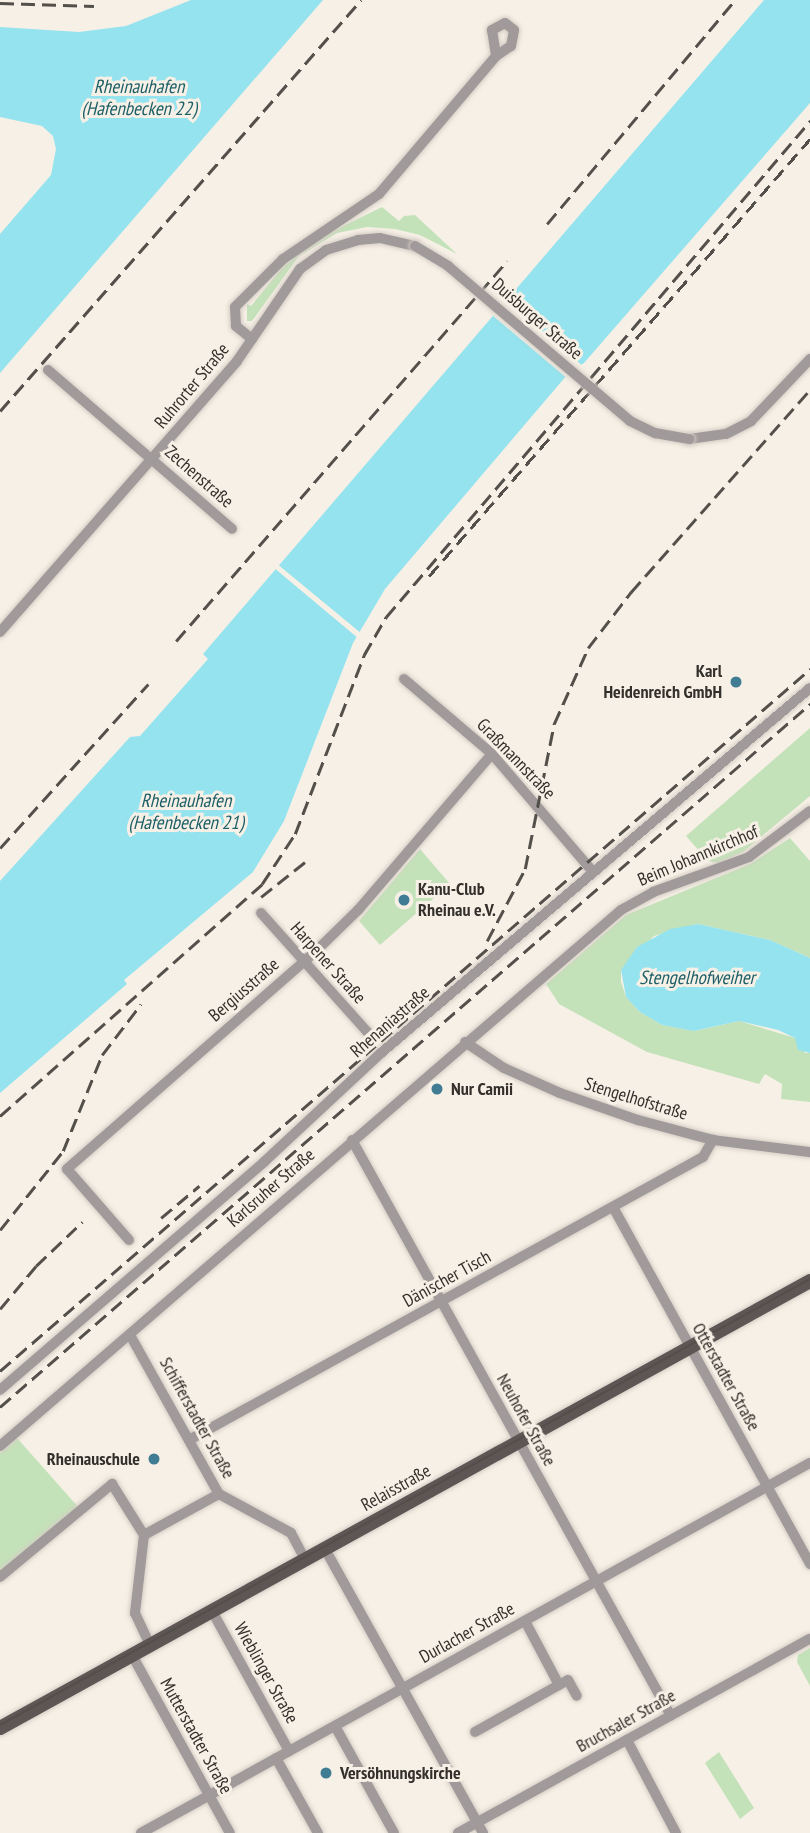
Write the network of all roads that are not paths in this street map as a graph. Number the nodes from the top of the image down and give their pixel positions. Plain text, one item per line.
1 (496, 56) dead end
2 (252, 339) junction
3 (810, 359) edge
4 (48, 370) dead end
5 (152, 460) junction
6 (232, 529) dead end
7 (0, 632) edge
8 (404, 679) dead end
9 (810, 688) edge
10 (492, 754) junction
11 (810, 811) edge
12 (593, 872) junction
13 (261, 914) dead end
14 (566, 958) joint
15 (304, 962) junction
16 (370, 1035) dead end
17 (465, 1042) junction
18 (352, 1140) junction
19 (713, 1140) junction
20 (810, 1152) edge
21 (613, 1207) junction
22 (129, 1240) dead end
23 (810, 1281) edge
24 (440, 1302) junction
25 (130, 1335) junction
26 (689, 1348) junction
27 (0, 1390) edge
28 (189, 1440) junction
29 (518, 1442) junction
30 (0, 1446) edge
31 (810, 1463) edge
32 (767, 1487) junction
33 (219, 1494) junction
34 (144, 1535) junction
35 (325, 1549) junction
36 (305, 1559) junction
37 (810, 1564) edge
38 (0, 1577) edge
39 (595, 1582) junction
40 (212, 1611) junction
41 (524, 1621) junction
42 (810, 1639) edge
43 (150, 1645) junction
44 (132, 1655) junction
45 (559, 1685) junction
46 (402, 1688) junction
47 (577, 1696) dead end
48 (671, 1716) junction
49 (335, 1726) junction
50 (0, 1728) edge
51 (475, 1732) dead end
52 (627, 1740) junction
53 (289, 1751) junction
54 (276, 1758) junction
55 (209, 1795) junction
56 (480, 1828) edge
57 (141, 1833) edge
58 (230, 1833) edge
59 (318, 1833) edge
60 (394, 1833) edge
61 (458, 1833) edge
62 (676, 1833) edge

1 - 2 street, Ruhrorter Straße
2 - 3 street, Duisburger Straße, bridge
2 - 5 street, Ruhrorter Straße
4 - 5 street, Zechenstraße
5 - 6 street, Zechenstraße
5 - 7 street, Ruhrorter Straße
8 - 10 street, Graßmannstraße
9 - 12 street, Rhenaniastraße
10 - 12 street, Graßmannstraße
10 - 15 street, Bergiusstraße
11 - 14 street, Beim Johannkirchhof
12 - 27 street, Rhenaniastraße
13 - 15 street, Harpener Straße
14 - 17 street, Karlsruher Straße
15 - 16 street, Harpener Straße
15 - 22 street, Bergiusstraße
17 - 18 street, Karlsruher Straße
17 - 19 street, Stengelhofstraße
18 - 24 street, Neuhofer Straße
18 - 25 street, Karlsruher Straße
19 - 20 street, Stengelhofstraße
19 - 21 street, Dänischer Tisch
21 - 24 street, Dänischer Tisch
21 - 26 street, Otterstadter Straße
23 - 26 main road, Relaisstraße
24 - 28 street, Dänischer Tisch
24 - 29 street, Neuhofer Straße
25 - 28 street, Schifferstadter Straße
25 - 30 street, Karlsruher Straße
26 - 29 main road, Relaisstraße
26 - 32 street, Otterstadter Straße
28 - 33 street, Schifferstadter Straße
29 - 35 main road, Relaisstraße
29 - 39 street, Neuhofer Straße
31 - 32 street, Durlacher Straße
32 - 37 street, Otterstadter Straße
32 - 39 street, Durlacher Straße
33 - 34 street
33 - 36 street, Schifferstadter Straße
34 - 38 street
34 - 43 street
35 - 36 main road, Relaisstraße
35 - 46 street
36 - 40 main road, Relaisstraße
39 - 41 street, Durlacher Straße
39 - 48 street, Neuhofer Straße
40 - 43 main road, Relaisstraße
40 - 53 street, Wieblinger Straße
41 - 45 street
41 - 46 street, Durlacher Straße
42 - 48 street, Bruchsaler Straße
43 - 44 main road, Relaisstraße
44 - 50 main road, Relaisstraße
44 - 55 street, Mutterstadter Straße
45 - 47 street
45 - 51 street
46 - 49 street, Durlacher Straße
46 - 56 street
48 - 52 street, Bruchsaler Straße
49 - 53 street, Durlacher Straße
49 - 60 street
52 - 56 street, Bruchsaler Straße
52 - 62 street
53 - 54 street, Durlacher Straße
54 - 55 street, Durlacher Straße
54 - 59 street
55 - 57 street, Durlacher Straße
55 - 58 street, Mutterstadter Straße
56 - 61 street, Bruchsaler Straße

